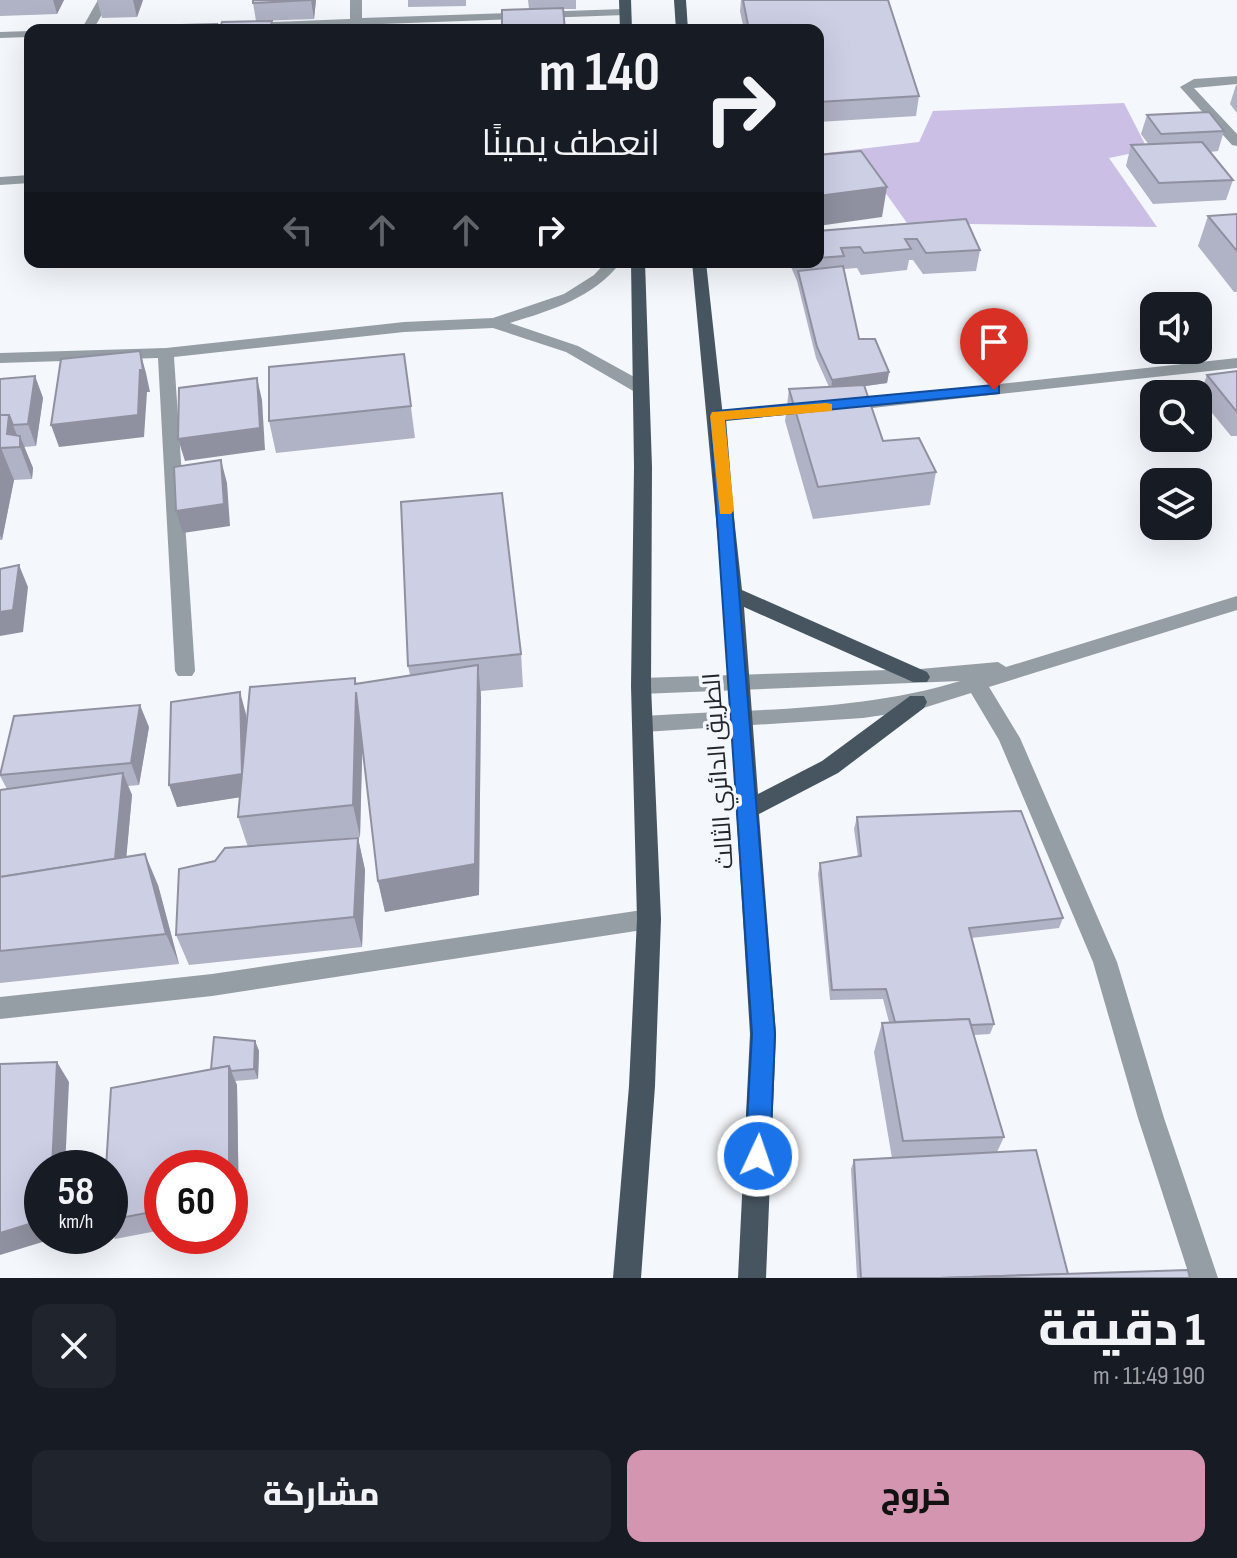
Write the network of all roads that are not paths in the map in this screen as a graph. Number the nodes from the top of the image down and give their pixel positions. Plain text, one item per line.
1 (104, 0) edge
2 (356, 0) edge
3 (680, 0) edge
4 (624, 6) edge
5 (356, 22) junction
6 (90, 24) edge
7 (305, 24) edge
8 (682, 24) edge
9 (24, 34) edge
10 (0, 35) edge
11 (1237, 80) edge
12 (1237, 142) edge
13 (24, 179) edge
14 (0, 181) edge
15 (608, 268) edge
16 (638, 268) edge
17 (700, 268) edge
18 (494, 323) junction
19 (166, 353) junction
20 (0, 358) edge
21 (1237, 363) edge
22 (641, 388) junction
23 (717, 416) junction
24 (733, 594) junction
25 (1234, 609) edge
26 (1026, 668) junction
27 (185, 671) dead end
28 (920, 677) junction
29 (737, 682) junction
30 (977, 685) junction
31 (641, 686) junction
32 (917, 702) junction
33 (740, 719) junction
34 (644, 724) junction
35 (747, 810) junction
36 (649, 919) junction
37 (0, 1008) edge
38 (627, 1278) edge
39 (752, 1278) edge
40 (1204, 1278) edge

1 - 6 street
2 - 5 street
3 - 8 main road
4 - 5 street
5 - 7 street
9 - 10 street
11 - 12 street
13 - 14 street
15 - 18 street
16 - 22 main road
17 - 23 main road, الطريق الدائري الثالث
18 - 19 street
18 - 22 street
19 - 20 street
19 - 27 street
21 - 23 street
22 - 31 main road
23 - 24 main road, الطريق الدائري الثالث
24 - 28 main road
24 - 29 main road, الطريق الدائري الثالث
25 - 26 street
26 - 28 street
26 - 30 street
28 - 29 street
29 - 31 street
29 - 33 main road, الطريق الدائري الثالث
30 - 32 street
30 - 40 street
31 - 34 main road
32 - 33 street
32 - 35 main road
33 - 34 street
33 - 35 main road, الطريق الدائري الثالث
34 - 36 main road
35 - 39 main road, الطريق الدائري الثالث
36 - 37 street
36 - 38 main road

